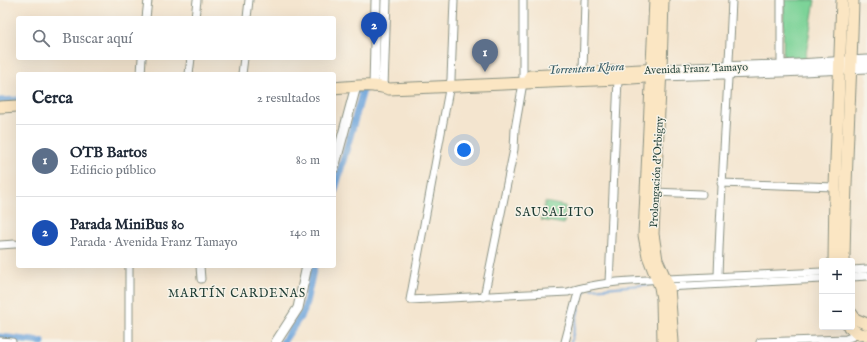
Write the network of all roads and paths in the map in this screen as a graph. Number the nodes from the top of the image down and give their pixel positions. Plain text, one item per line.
1 (148, 0) edge
2 (197, 0) edge
3 (249, 0) edge
4 (376, 0) edge
5 (386, 0) edge
6 (454, 0) edge
7 (523, 0) edge
8 (585, 0) edge
9 (655, 0) edge
10 (663, 0) edge
11 (732, 0) edge
12 (781, 0) edge
13 (842, 0) edge
14 (853, 0) edge
15 (146, 16) edge
16 (195, 16) edge
17 (247, 16) edge
18 (142, 60) edge
19 (191, 60) edge
20 (244, 60) edge
21 (867, 60) edge
22 (846, 64) junction
23 (780, 68) junction
24 (867, 68) edge
25 (729, 70) junction
26 (141, 72) edge
27 (189, 72) edge
28 (242, 72) edge
29 (584, 72) junction
30 (657, 73) junction
31 (618, 79) junction
32 (523, 80) junction
33 (450, 82) junction
34 (356, 86) junction
35 (378, 87) junction
36 (336, 88) edge
37 (16, 106) edge
38 (0, 107) edge
39 (336, 161) edge
40 (721, 183) junction
41 (835, 187) junction
42 (654, 192) junction
43 (702, 194) dead end
44 (15, 244) dead end
45 (0, 245) edge
46 (834, 258) edge
47 (844, 258) edge
48 (129, 268) edge
49 (200, 268) edge
50 (307, 268) edge
51 (867, 269) edge
52 (855, 270) edge
53 (819, 272) edge
54 (718, 276) junction
55 (867, 276) edge
56 (855, 277) edge
57 (201, 279) dead end
58 (819, 280) edge
59 (609, 283) junction
60 (663, 283) junction
61 (579, 289) junction
62 (484, 297) junction
63 (855, 319) edge
64 (867, 324) edge
65 (863, 334) edge
66 (0, 341) edge
67 (12, 342) edge
68 (129, 342) edge
69 (276, 342) edge
70 (565, 342) edge
71 (663, 342) edge
72 (673, 342) edge
73 (760, 342) edge

1 - 15 street
2 - 16 street
3 - 17 street
4 - 35 street
5 - 35 street
6 - 33 street
7 - 32 street
8 - 29 street
9 - 30 main road, Prolongación d'Orbigny
10 - 30 main road, Prolongación d'Orbigny
11 - 25 street
12 - 23 street
13 - 22 main road
14 - 22 main road
18 - 26 street
19 - 27 street
20 - 28 street
21 - 22 street, Avenida Franz Tamayo
22 - 23 street, Avenida Franz Tamayo
22 - 24 street, Avenida Franz Tamayo
22 - 41 main road
22 - 47 main road
23 - 25 street, Avenida Franz Tamayo
25 - 30 street, Avenida Franz Tamayo
25 - 40 street
29 - 30 main road, Avenida Franz Tamayo
29 - 32 main road, Avenida Franz Tamayo
30 - 31 main road, Avenida Franz Tamayo
30 - 42 main road, Prolongación d'Orbigny
30 - 60 main road, Prolongación d'Orbigny
31 - 32 main road, Avenida Franz Tamayo
31 - 59 street
32 - 33 main road, Avenida Franz Tamayo
32 - 62 street
33 - 35 main road, Avenida Franz Tamayo
33 - 62 street
34 - 35 main road, Avenida Franz Tamayo
34 - 36 main road, Avenida Franz Tamayo
34 - 39 street
37 - 38 main road
40 - 41 street
40 - 54 street
41 - 46 main road
42 - 43 street
42 - 60 main road, Prolongación d'Orbigny
44 - 45 street
48 - 68 street
49 - 57 street
50 - 69 street
51 - 52 street
53 - 54 street
54 - 60 street
55 - 56 street
58 - 60 street
59 - 60 street
59 - 61 street
60 - 71 main road, Prolongación d'Orbigny
60 - 72 main road, Prolongación d'Orbigny
61 - 62 street
61 - 70 street
63 - 64 main road
65 - 73 street
66 - 67 street

